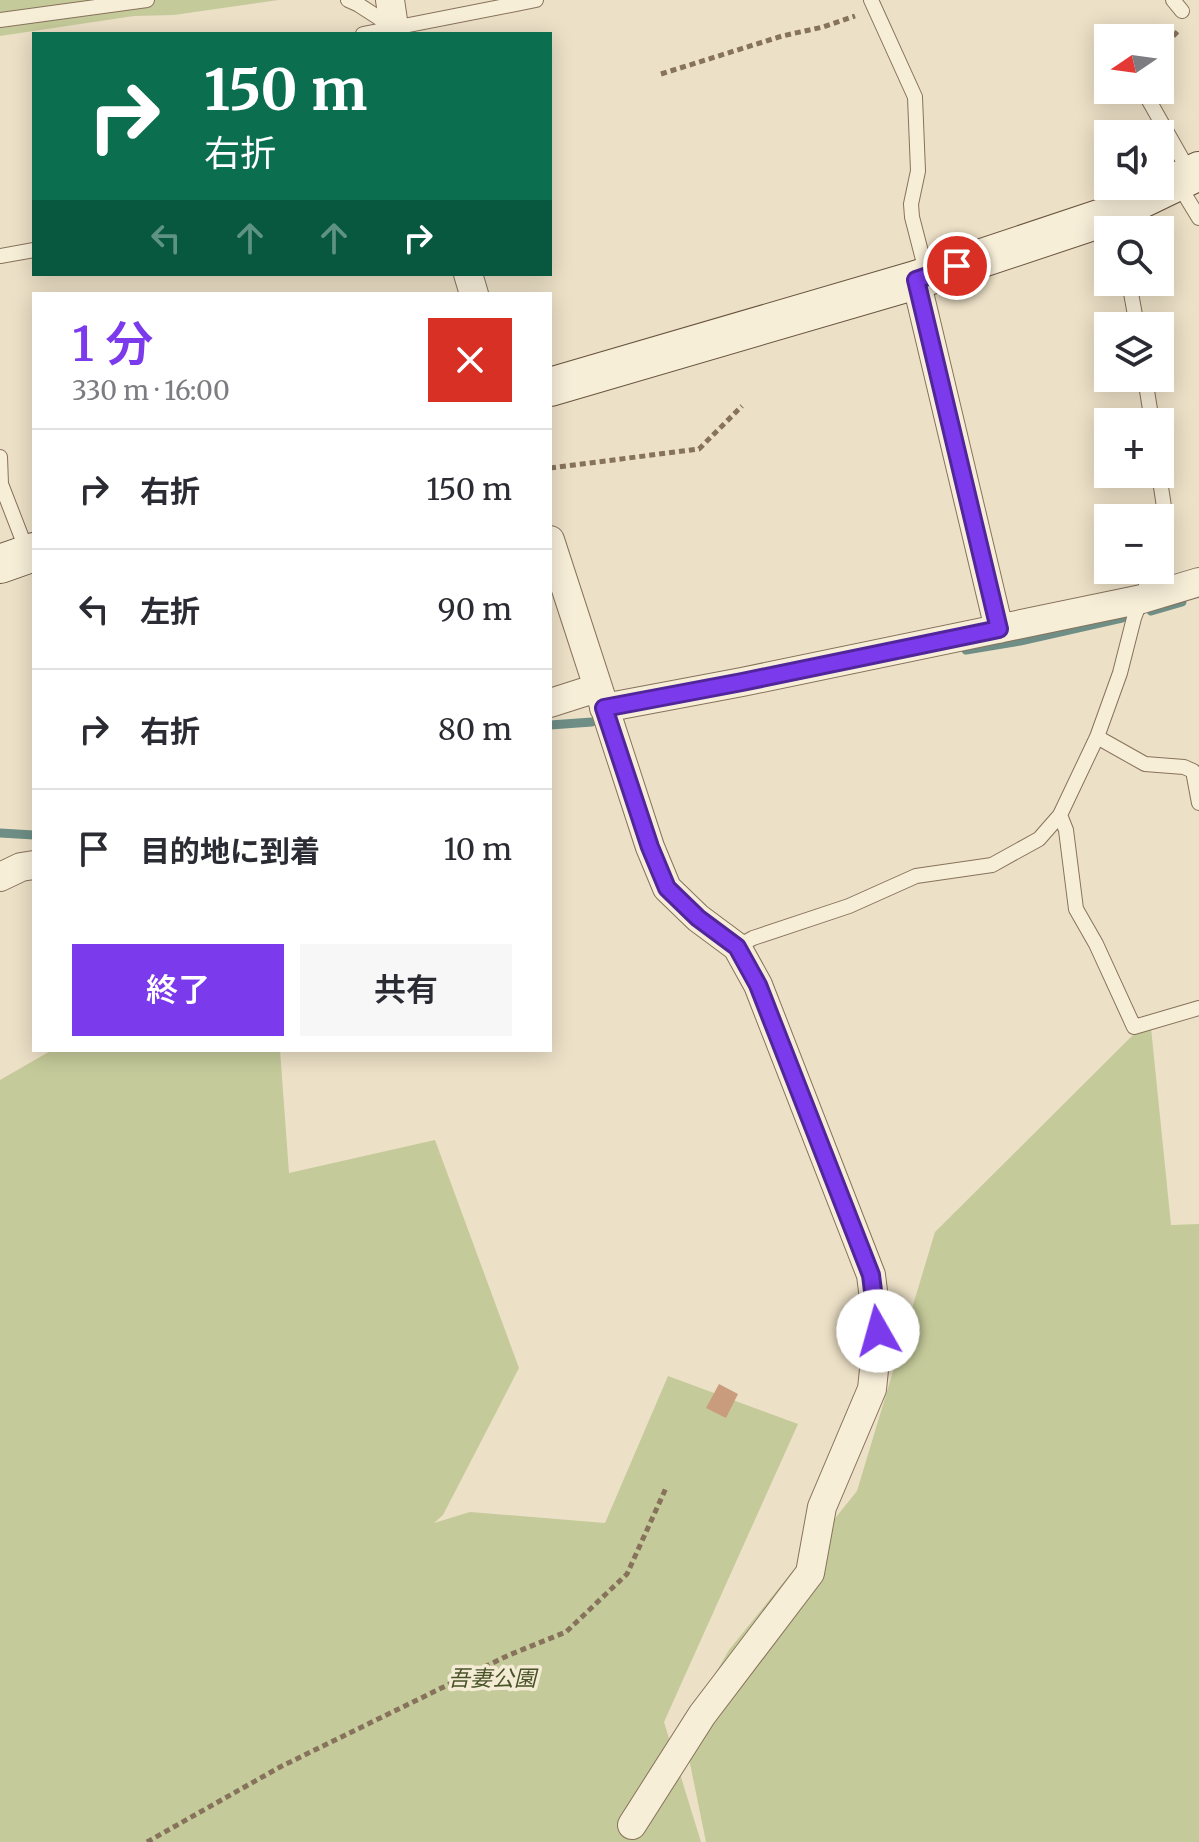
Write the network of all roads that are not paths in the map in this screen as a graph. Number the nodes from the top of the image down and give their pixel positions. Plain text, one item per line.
1 (147, 0) edge
2 (348, 0) edge
3 (536, 0) edge
4 (873, 4) edge
5 (0, 20) edge
6 (393, 20) edge
7 (367, 32) edge
8 (1150, 104) edge
9 (1189, 176) edge
10 (1120, 216) edge
11 (1199, 218) edge
12 (1094, 228) edge
13 (32, 250) edge
14 (0, 256) edge
15 (922, 278) junction
16 (552, 386) edge
17 (0, 457) edge
18 (552, 546) edge
19 (21, 557) edge
20 (1199, 582) edge
21 (1147, 584) edge
22 (1142, 599) junction
23 (999, 629) junction
24 (601, 698) junction
25 (552, 703) edge
26 (1097, 737) junction
27 (1199, 803) edge
28 (1060, 815) junction
29 (32, 865) edge
30 (0, 877) edge
31 (737, 947) junction
32 (1199, 1008) edge
33 (632, 1825) dead end

1 - 5 lane
2 - 6 lane
3 - 6 lane
4 - 15 lane
6 - 7 lane
8 - 9 lane
9 - 10 street
9 - 11 lane
12 - 15 street
13 - 14 lane
15 - 16 street
15 - 23 street
17 - 19 lane
18 - 24 street
20 - 22 street
21 - 22 lane
22 - 23 street
22 - 26 lane
23 - 24 street
24 - 25 street
24 - 31 street
26 - 27 lane
26 - 28 lane
28 - 31 lane
28 - 32 lane
29 - 30 street
31 - 33 street

